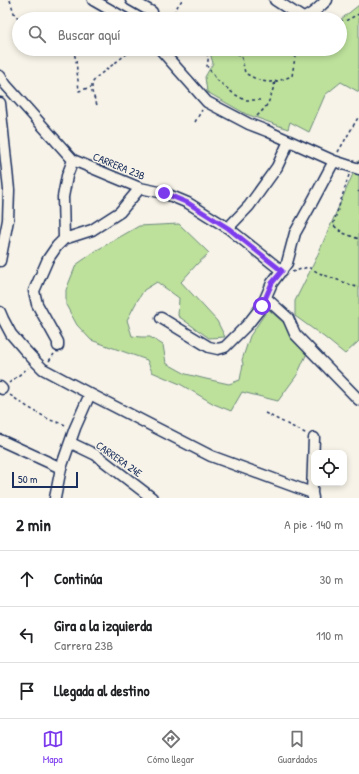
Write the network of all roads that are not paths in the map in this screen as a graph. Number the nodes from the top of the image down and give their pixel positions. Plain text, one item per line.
1 (93, 0) edge
2 (131, 0) edge
3 (275, 0) edge
4 (327, 0) edge
5 (114, 12) edge
6 (152, 12) dead end
7 (294, 12) edge
8 (314, 12) edge
9 (166, 56) edge
10 (0, 76) edge
11 (0, 103) edge
12 (289, 141) junction
13 (73, 160) junction
14 (334, 161) junction
15 (356, 168) edge
16 (140, 188) junction
17 (4, 192) edge
18 (228, 228) junction
19 (64, 239) junction
20 (0, 261) edge
21 (282, 271) junction
22 (266, 298) junction
23 (0, 312) edge
24 (161, 318) dead end
25 (58, 346) road end
26 (90, 394) junction
27 (359, 400) edge
28 (314, 438) road end
29 (0, 440) edge
30 (71, 443) junction
31 (61, 468) junction
32 (313, 495) edge
33 (55, 498) edge
34 (152, 498) edge

1 - 5 street
2 - 6 street
3 - 7 street
4 - 8 street
9 - 12 street
10 - 13 street, CARRERA 23B
11 - 17 street
12 - 14 street
12 - 18 street
13 - 16 street, CARRERA 23B
13 - 19 street
14 - 15 street
14 - 21 street
16 - 18 street, CARRERA 23B
16 - 19 street
17 - 20 street
18 - 21 street, CARRERA 23B
19 - 25 street
21 - 22 street
22 - 24 street
22 - 27 street
23 - 26 street
26 - 30 street
26 - 32 street
28 - 32 street
29 - 31 street
30 - 31 street
30 - 34 street, CARRERA 24E
31 - 33 street

